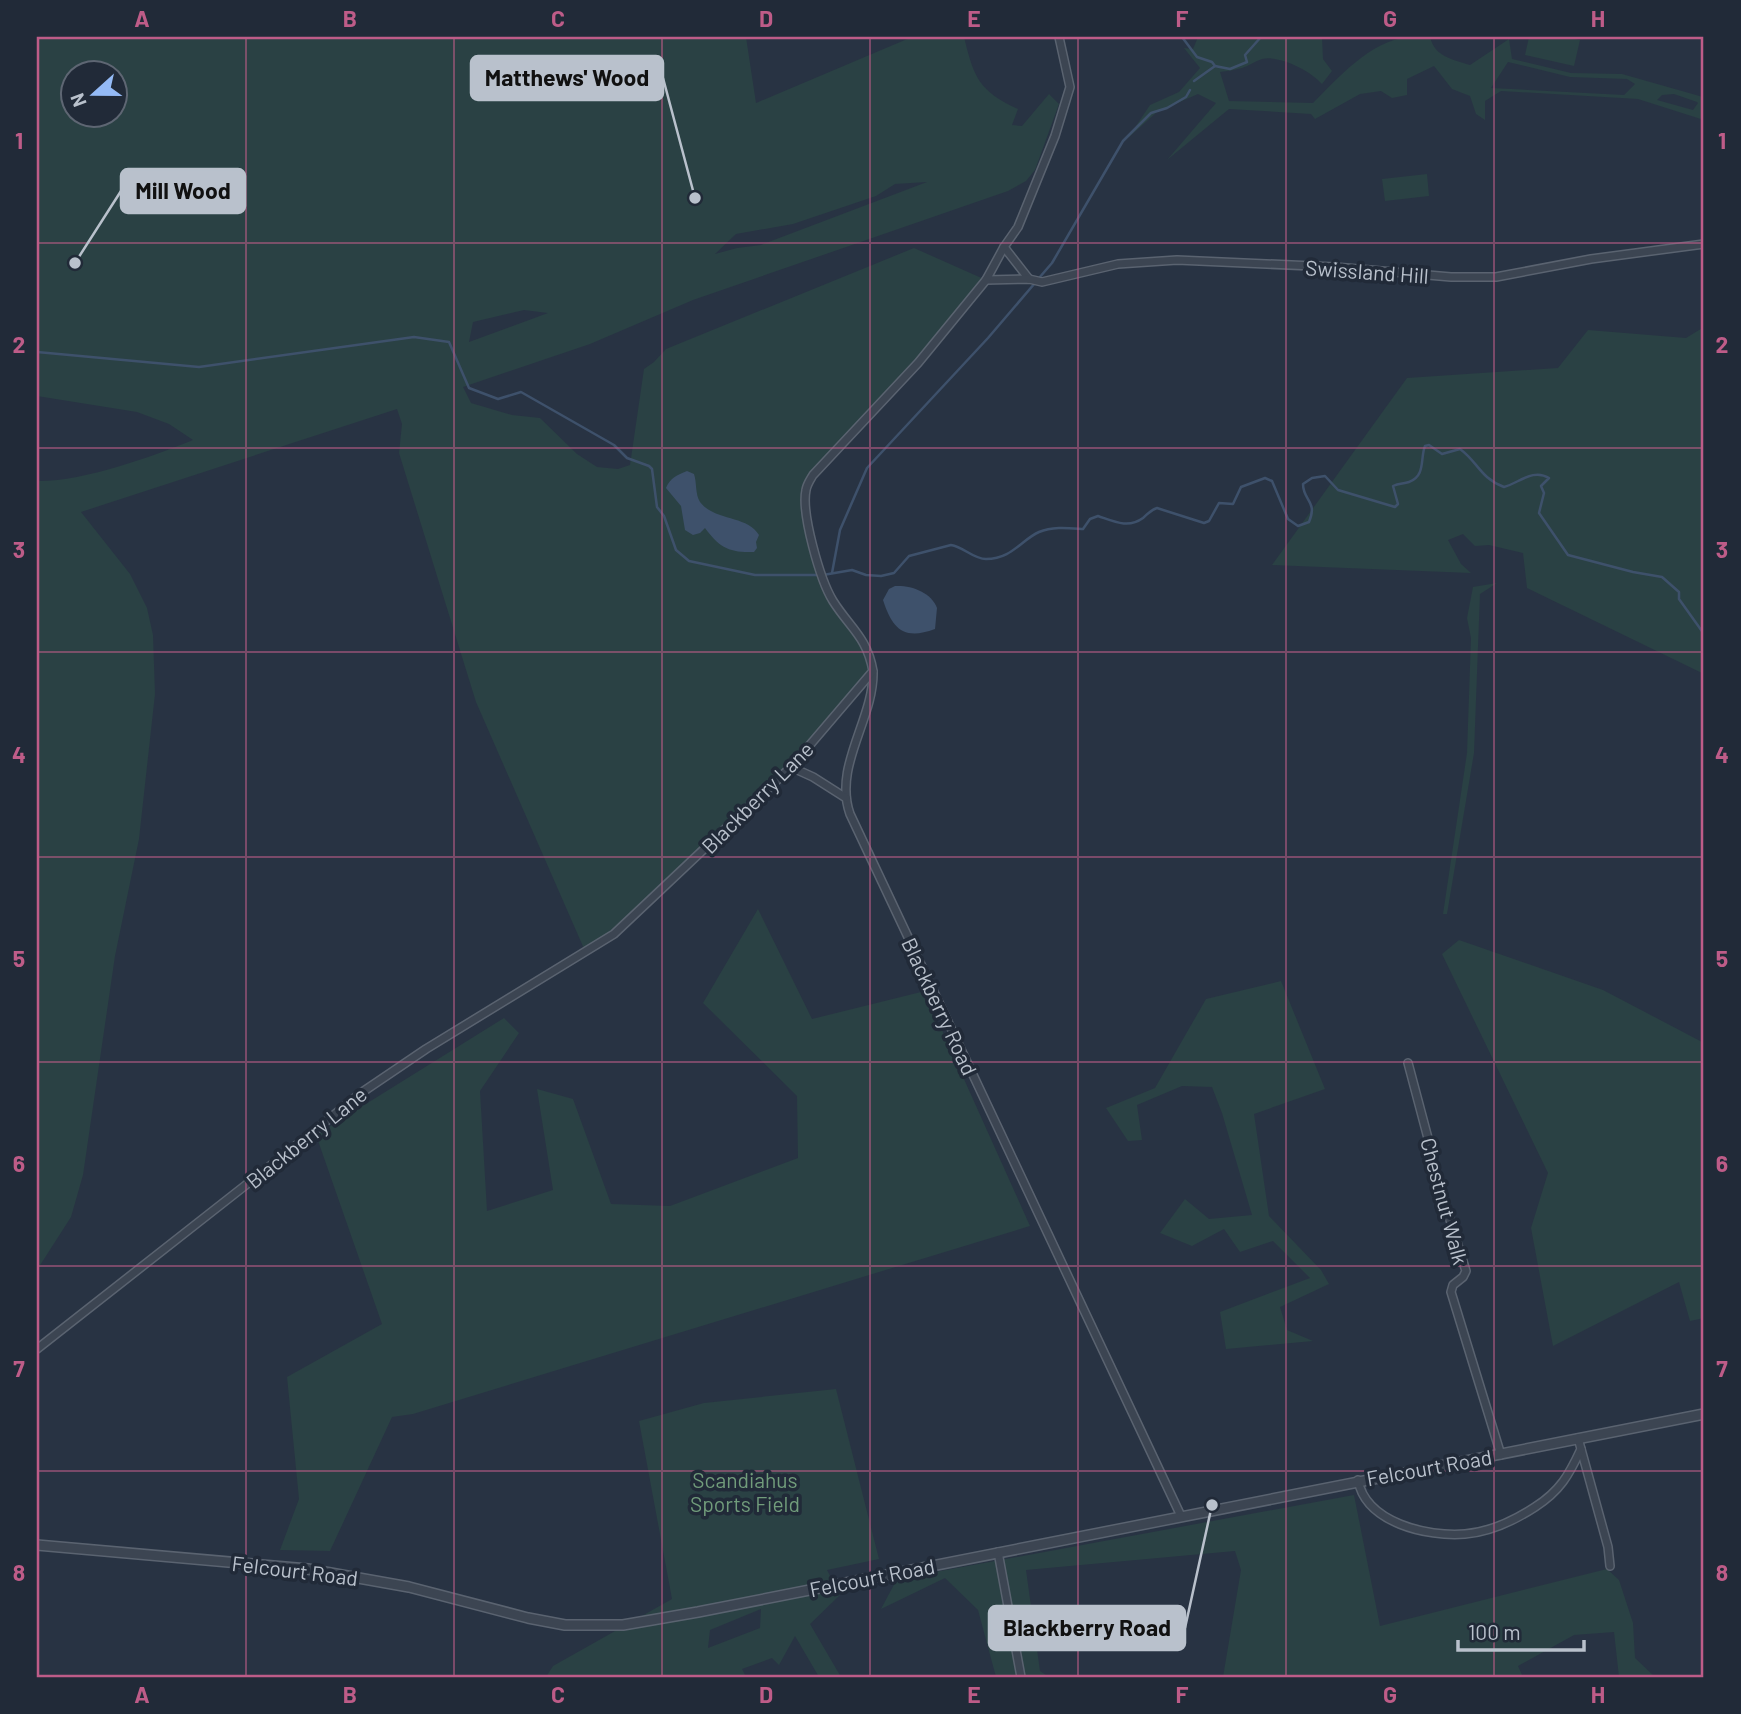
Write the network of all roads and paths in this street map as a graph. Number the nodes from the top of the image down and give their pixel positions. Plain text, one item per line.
1 (1059, 37) edge
2 (1704, 244) edge
3 (1004, 247) junction
4 (1029, 279) junction
5 (986, 280) junction
6 (873, 671) junction
7 (791, 767) junction
8 (846, 798) junction
9 (1408, 1063) dead end
10 (37, 1349) edge
11 (1704, 1414) edge
12 (1578, 1438) junction
13 (1581, 1449) junction
14 (1501, 1455) junction
15 (1358, 1480) junction
16 (1181, 1516) junction
17 (37, 1545) edge
18 (998, 1552) junction
19 (1611, 1566) dead end
20 (1021, 1677) edge

1 - 3 street
2 - 4 street, Swissland Hill
3 - 4 street
3 - 5 street
4 - 5 street, Swissland Hill
5 - 6 street
6 - 7 street, Blackberry Lane
6 - 8 street, Blackberry Road
7 - 8 street
7 - 10 street, Blackberry Lane
8 - 16 street, Blackberry Road
9 - 14 street, Chestnut Walk
11 - 12 street, Felcourt Road
12 - 13 street
12 - 14 street, Felcourt Road
13 - 15 street
13 - 19 street
14 - 15 street, Felcourt Road
15 - 16 street, Felcourt Road
16 - 18 street, Felcourt Road
17 - 18 street, Felcourt Road
18 - 20 street

